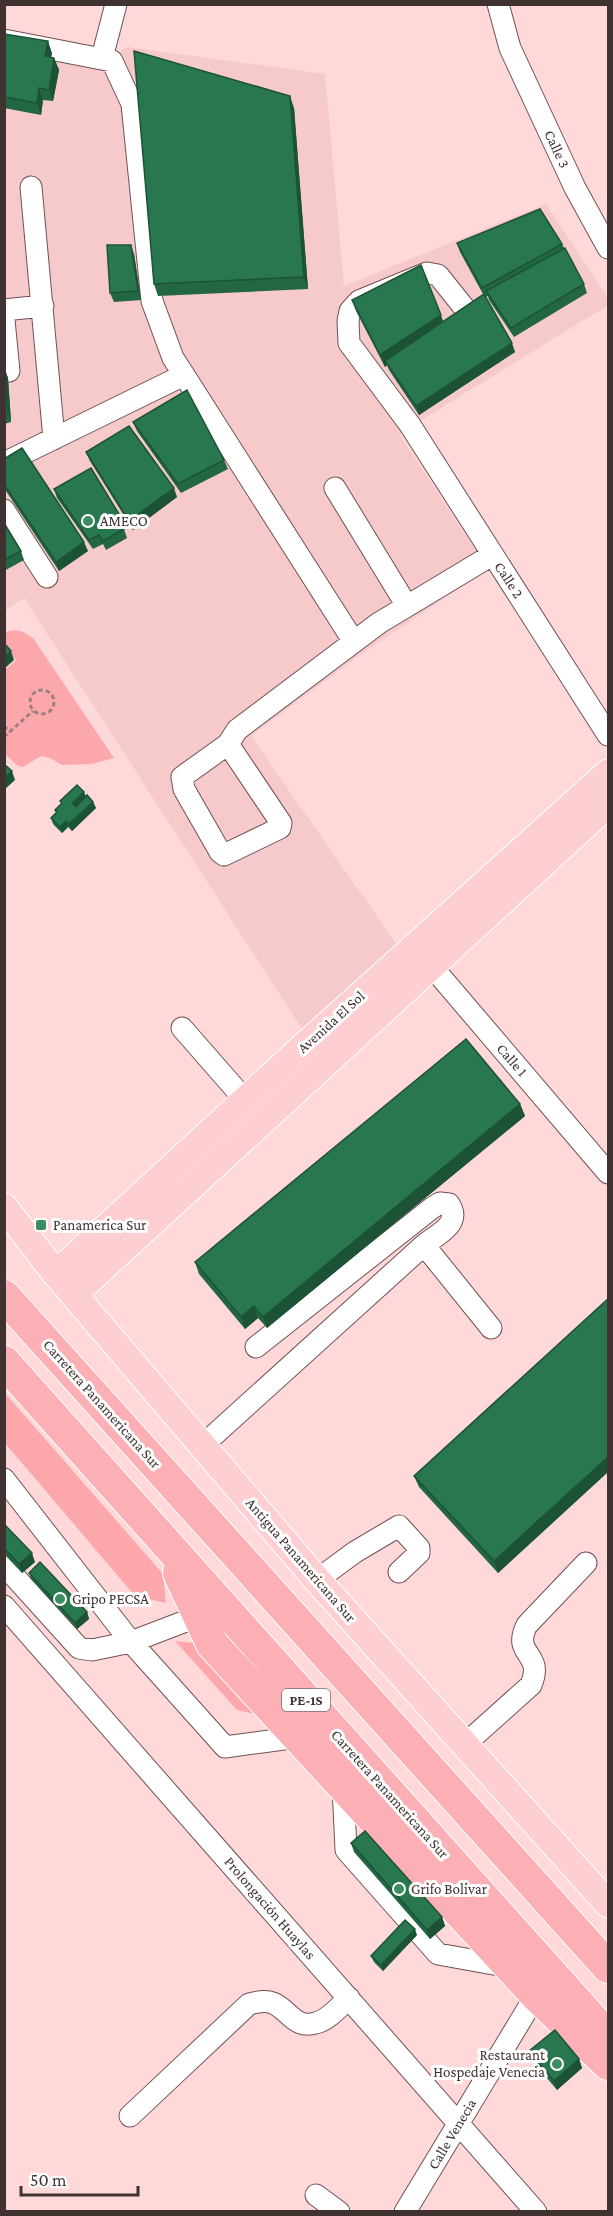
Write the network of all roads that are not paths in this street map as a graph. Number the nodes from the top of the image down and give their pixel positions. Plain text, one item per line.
1 (116, 4) edge
2 (498, 4) edge
3 (4, 40) edge
4 (102, 58) junction
5 (31, 188) dead end
6 (609, 248) edge
7 (43, 306) junction
8 (4, 310) edge
9 (466, 310) edge
10 (4, 320) edge
11 (4, 371) edge
12 (184, 375) junction
13 (54, 439) junction
14 (4, 463) edge
15 (335, 488) dead end
16 (4, 510) edge
17 (492, 555) junction
18 (47, 577) dead end
19 (407, 606) junction
20 (354, 642) junction
21 (609, 735) edge
22 (228, 744) junction
23 (609, 773) edge
24 (609, 804) edge
25 (423, 957) junction
26 (182, 1028) dead end
27 (245, 1100) junction
28 (609, 1173) edge
29 (4, 1207) edge
30 (424, 1245) junction
31 (65, 1284) junction
32 (4, 1296) edge
33 (490, 1328) dead end
34 (256, 1347) dead end
35 (4, 1362) edge
36 (203, 1445) junction
37 (4, 1479) edge
38 (165, 1542) junction
39 (586, 1563) dead end
40 (4, 1565) edge
41 (399, 1572) dead end
42 (317, 1580) junction
43 (4, 1606) edge
44 (199, 1616) junction
45 (131, 1642) junction
46 (298, 1737) junction
47 (464, 1745) junction
48 (344, 1786) junction
49 (606, 1897) edge
50 (510, 1967) junction
51 (609, 1967) edge
52 (536, 1995) junction
53 (349, 1998) junction
54 (609, 2037) edge
55 (609, 2064) edge
56 (130, 2116) dead end
57 (459, 2123) junction
58 (316, 2195) dead end
59 (339, 2211) edge
60 (405, 2211) edge
61 (536, 2211) edge

1 - 4 street
2 - 6 street, Calle 3
3 - 4 street
4 - 12 street
5 - 7 street
7 - 8 street
7 - 13 street
9 - 17 street, Calle 2
10 - 11 street
12 - 13 street
12 - 20 street
13 - 14 street
15 - 19 street
16 - 18 street
17 - 19 street
17 - 21 street, Calle 2
19 - 20 street
20 - 22 street
22 - 22 street
23 - 25 main road, Avenida El Sol
24 - 25 main road, Avenida El Sol
25 - 27 main road, Avenida El Sol
25 - 28 street, Calle 1
25 - 31 main road, Avenida El Sol
26 - 27 street
27 - 31 main road, Avenida El Sol
29 - 31 main road, Antigua Panamericana Sur
30 - 33 street
30 - 34 street
30 - 36 street
31 - 36 main road, Antigua Panamericana Sur
32 - 51 highway, Carretera Panamericana Sur / PE-1S
35 - 38 highway, Carretera Panamericana Sur / PE-1S
36 - 42 main road, Antigua Panamericana Sur
37 - 45 street
38 - 44 highway
38 - 54 highway, Carretera Panamericana Sur / PE-1S
39 - 47 street
40 - 45 street
41 - 42 street
42 - 47 main road, Antigua Panamericana Sur
43 - 53 street, Prolongación Huaylas
44 - 45 street
44 - 46 highway
45 - 46 street
46 - 48 highway
47 - 49 main road, Antigua Panamericana Sur
48 - 50 highway
48 - 50 street
50 - 52 highway
52 - 55 highway
52 - 57 street, Calle Venecia
53 - 56 street
53 - 57 street, Prolongación Huaylas
57 - 60 street, Calle Venecia
57 - 61 street, Prolongación Huaylas
58 - 59 street

